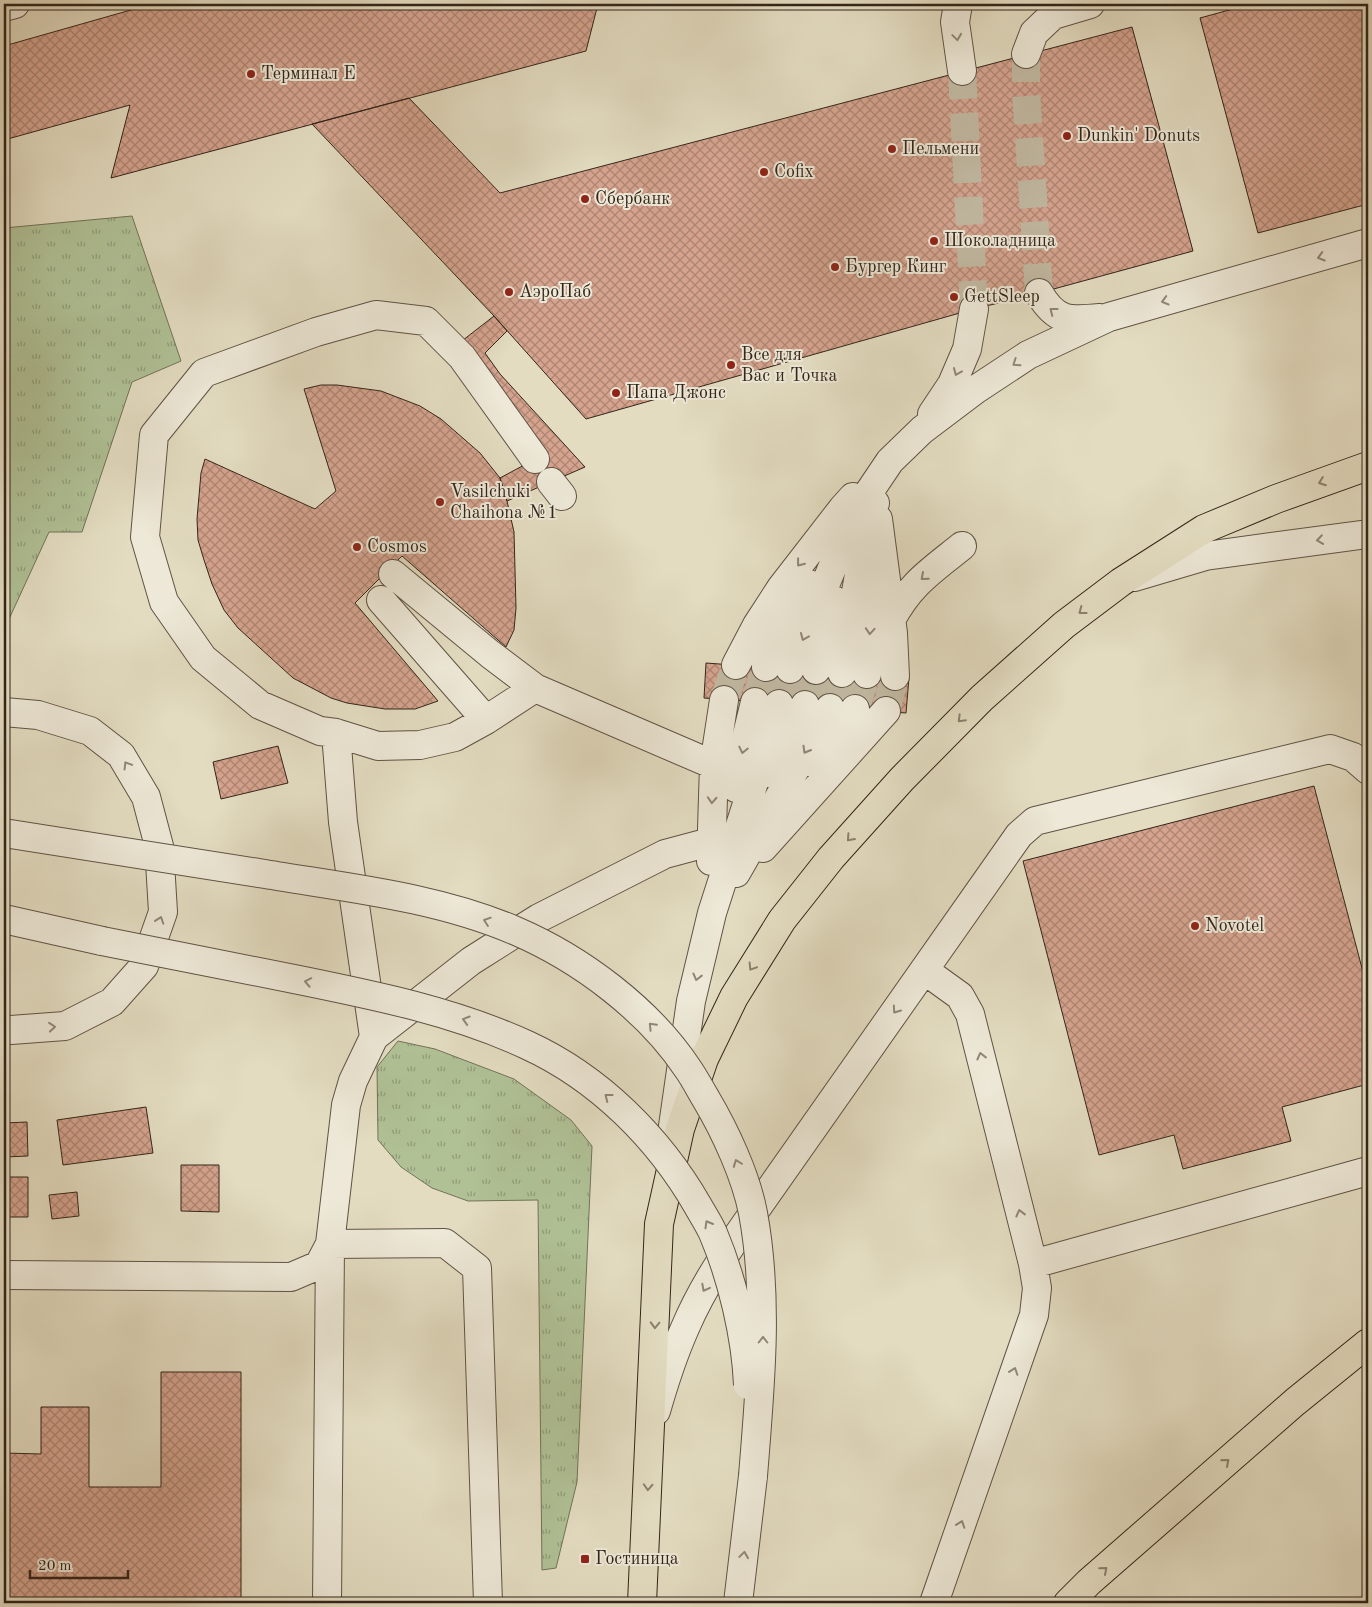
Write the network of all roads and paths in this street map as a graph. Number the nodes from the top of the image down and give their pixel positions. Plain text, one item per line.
1 (15, 4) edge
2 (958, 4) edge
3 (1090, 4) edge
4 (4, 7) edge
5 (1026, 54) tunnel mouth
6 (962, 71) tunnel mouth
7 (1368, 243) edge
8 (1039, 293) tunnel mouth
9 (974, 309) tunnel mouth
10 (1109, 317) junction
11 (922, 430) junction
12 (535, 459) dead end
13 (890, 462) junction
14 (1368, 466) edge
15 (867, 516) junction
16 (1368, 534) edge
17 (962, 546) dead end
18 (393, 574) dead end
19 (1121, 582) junction
20 (381, 600) dead end
21 (891, 620) junction
22 (736, 665) tunnel mouth
23 (816, 671) junction
24 (895, 676) tunnel mouth
25 (535, 688) junction
26 (724, 700) tunnel mouth
27 (805, 706) junction
28 (886, 711) tunnel mouth
29 (4, 712) edge
30 (486, 720) junction
31 (336, 733) junction
32 (714, 765) junction
33 (1368, 770) edge
34 (4, 832) edge
35 (777, 833) junction
36 (720, 848) junction
37 (728, 887) junction
38 (712, 913) junction
39 (4, 919) edge
40 (4, 931) edge
41 (102, 941) junction
42 (924, 970) junction
43 (4, 1029) edge
44 (374, 1037) junction
45 (1368, 1171) edge
46 (659, 1224) junction
47 (330, 1244) junction
48 (1033, 1264) junction
49 (4, 1276) edge
50 (1368, 1343) edge
51 (651, 1427) junction
52 (754, 1476) junction
53 (948, 1563) junction
54 (327, 1603) edge
55 (488, 1603) edge
56 (642, 1603) edge
57 (738, 1603) edge
58 (934, 1603) edge
59 (948, 1603) edge
60 (1068, 1603) edge

1 - 4 street
2 -> 6 street
3 - 5 street
7 -> 10 street
10 -> 8 street
9 -> 11 street
10 -> 11 street
11 - 13 street
12 - 31 street
13 - 15 street
13 -> 22 street
13 - 23 street
14 -> 19 main road
15 - 21 street
15 -> 23 street
15 -> 23 street
16 -> 19 street
17 -> 21 street
18 - 25 street
19 -> 46 main road
20 - 30 street
21 - 24 street
25 - 30 street
25 - 32 street
26 - 32 street
27 - 35 street
27 -> 36 street
27 -> 37 street
28 - 35 street
43 -> 29 street
30 - 31 street
31 - 44 street
32 -> 36 street
33 - 42 street
52 -> 34 street, bridge
35 - 37 street
36 - 38 street
36 - 44 street
37 - 38 street
38 -> 46 street
39 - 41 street
40 - 41 street
52 -> 41 street, bridge
48 -> 42 street
42 -> 51 street
44 - 47 street
45 - 48 street
46 -> 51 main road
47 - 49 street
47 - 54 street
47 - 55 street
53 -> 48 street
60 -> 50 main road
51 -> 56 main road
57 -> 52 street
53 - 58 street
53 - 59 street

